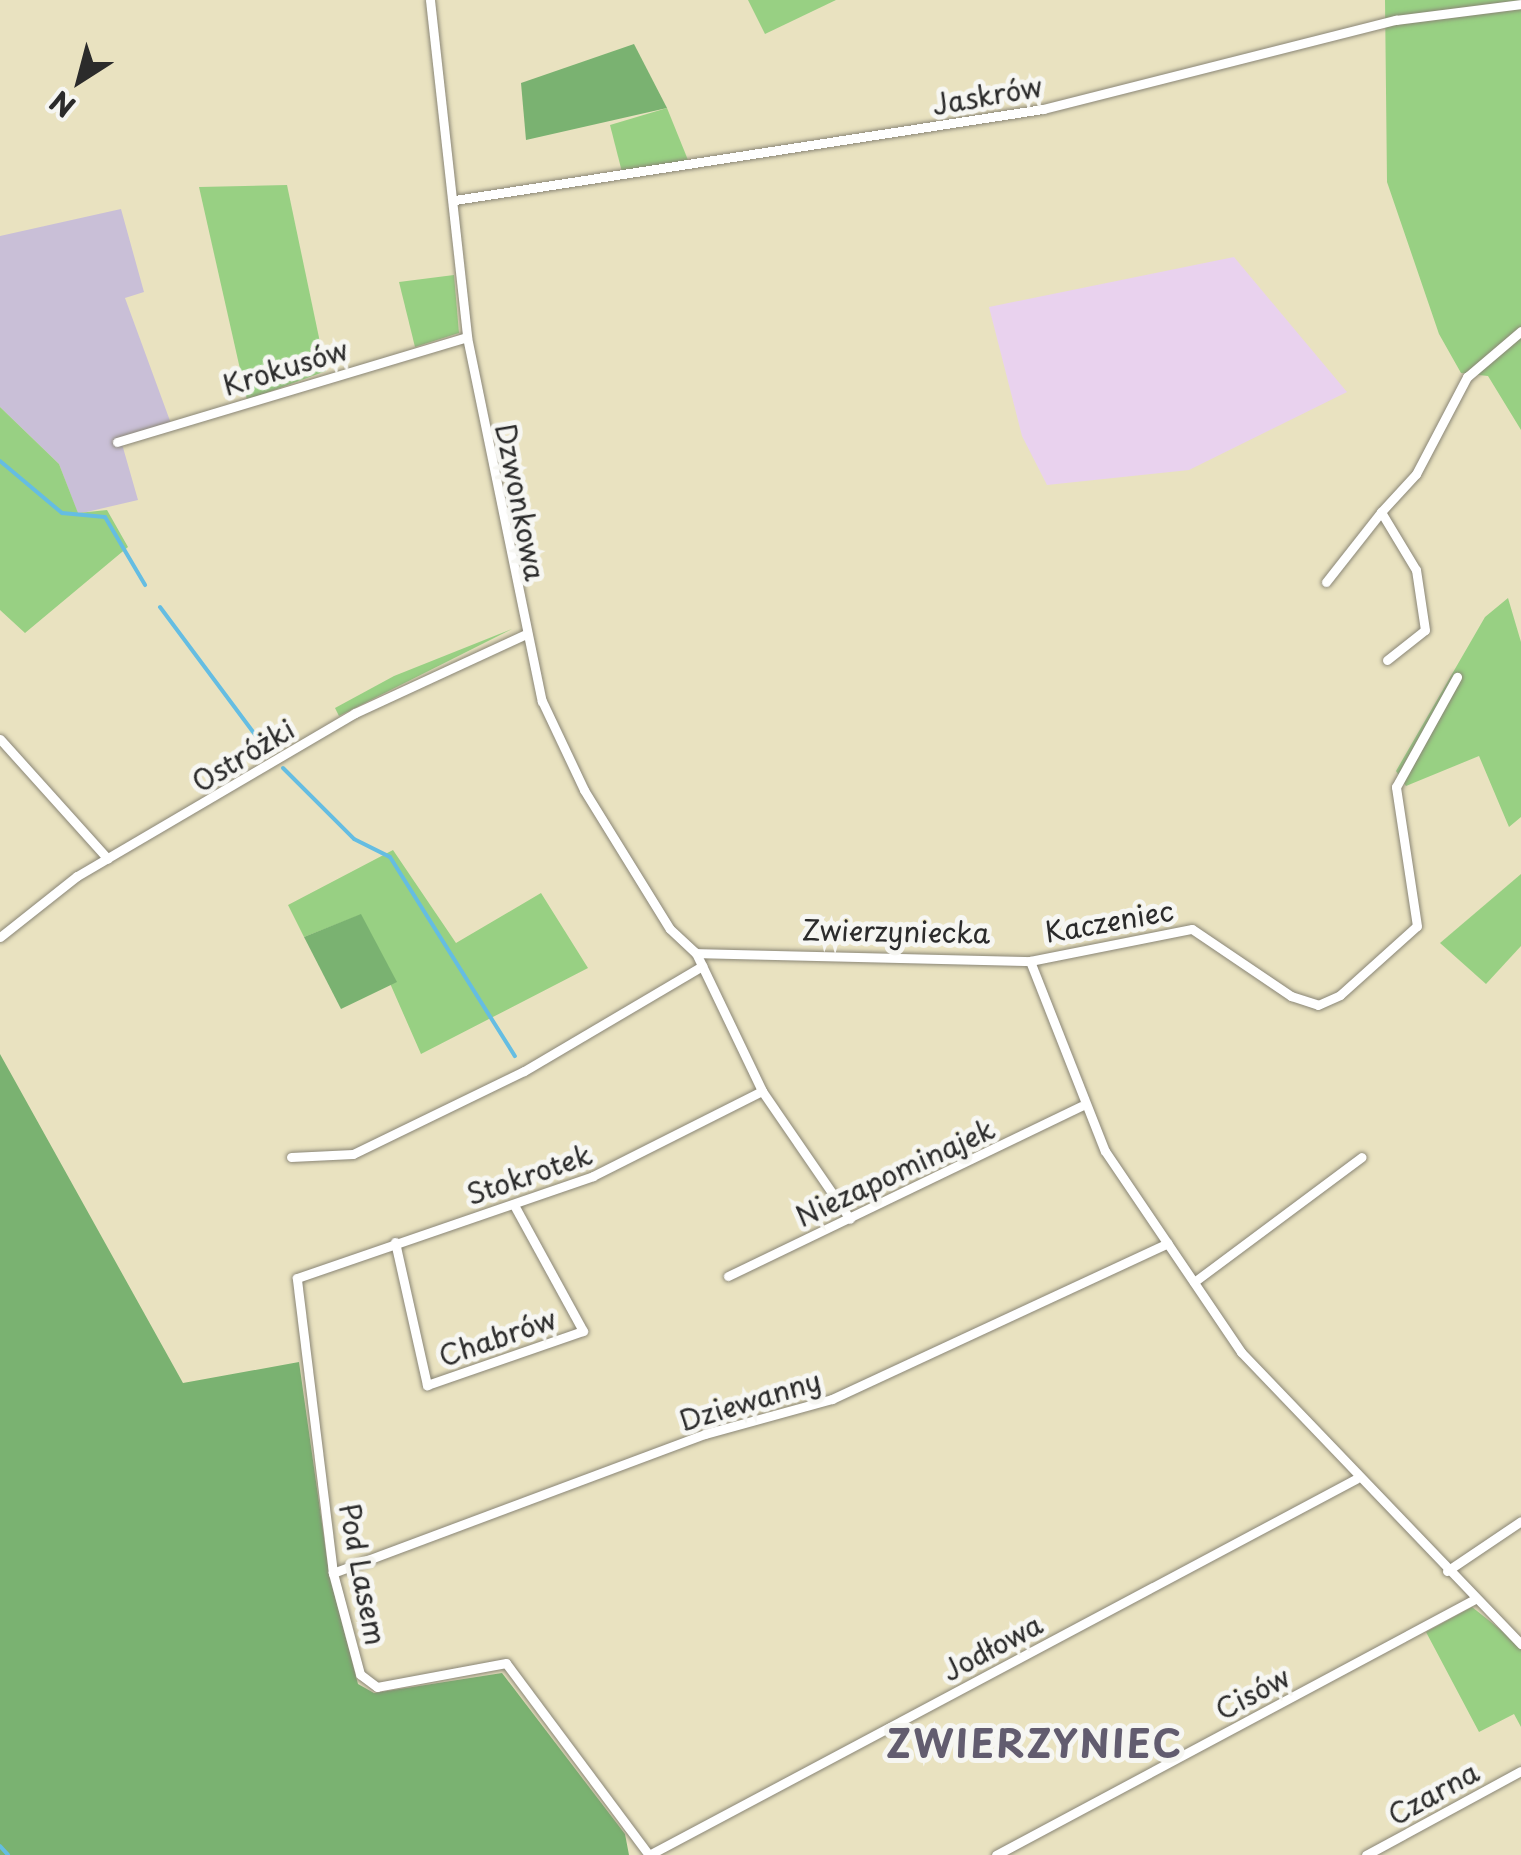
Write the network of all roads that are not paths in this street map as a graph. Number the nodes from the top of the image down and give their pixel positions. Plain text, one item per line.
1 (430, 0) edge
2 (1521, 4) edge
3 (455, 200) junction
4 (1521, 330) edge
5 (467, 336) junction
6 (117, 442) dead end
7 (1382, 512) junction
8 (1326, 582) dead end
9 (524, 635) junction
10 (1388, 660) dead end
11 (1458, 677) dead end
12 (0, 739) edge
13 (108, 860) junction
14 (0, 937) edge
15 (696, 953) junction
16 (1030, 961) junction
17 (702, 966) junction
18 (762, 1091) junction
19 (1081, 1106) junction
20 (290, 1158) dead end
21 (1362, 1158) dead end
22 (514, 1205) junction
23 (850, 1219) junction
24 (395, 1242) junction
25 (1168, 1243) junction
26 (300, 1273) joint
27 (728, 1276) dead end
28 (1194, 1282) junction
29 (1356, 1478) junction
30 (1521, 1521) edge
31 (1448, 1571) junction
32 (334, 1573) junction
33 (1476, 1599) junction
34 (1521, 1644) edge
35 (1521, 1770) edge
36 (649, 1855) edge
37 (996, 1855) edge
38 (1366, 1855) edge

1 - 3 street, Dzwonkowa
2 - 3 street, Jaskrów
3 - 5 street, Dzwonkowa
4 - 7 street
5 - 6 street, Krokusów
5 - 9 street, Dzwonkowa
7 - 8 street
7 - 10 street
9 - 13 street, Ostróżki
9 - 15 street, Dzwonkowa
11 - 16 street, Kaczeniec
12 - 13 street
13 - 14 street, Ostróżki
15 - 16 street, Zwierzyniecka
15 - 17 street, Dzwonkowa
16 - 19 street
17 - 18 street, Dzwonkowa
17 - 20 street
18 - 22 street, Stokrotek
18 - 23 street, Dzwonkowa
19 - 23 street, Niezapominajek
19 - 25 street
21 - 28 street
22 - 24 street, Stokrotek
22 - 24 street, Chabrów
23 - 27 street, Niezapominajek
24 - 26 street, Stokrotek
25 - 28 street
25 - 32 street, Dziewanny
26 - 32 street, Pod Lasem
28 - 29 street
29 - 31 street
29 - 36 street, Jodłowa
30 - 31 street
31 - 33 street
32 - 36 street, Pod Lasem
33 - 34 street
33 - 37 street, Cisów
35 - 38 street, Czarna

